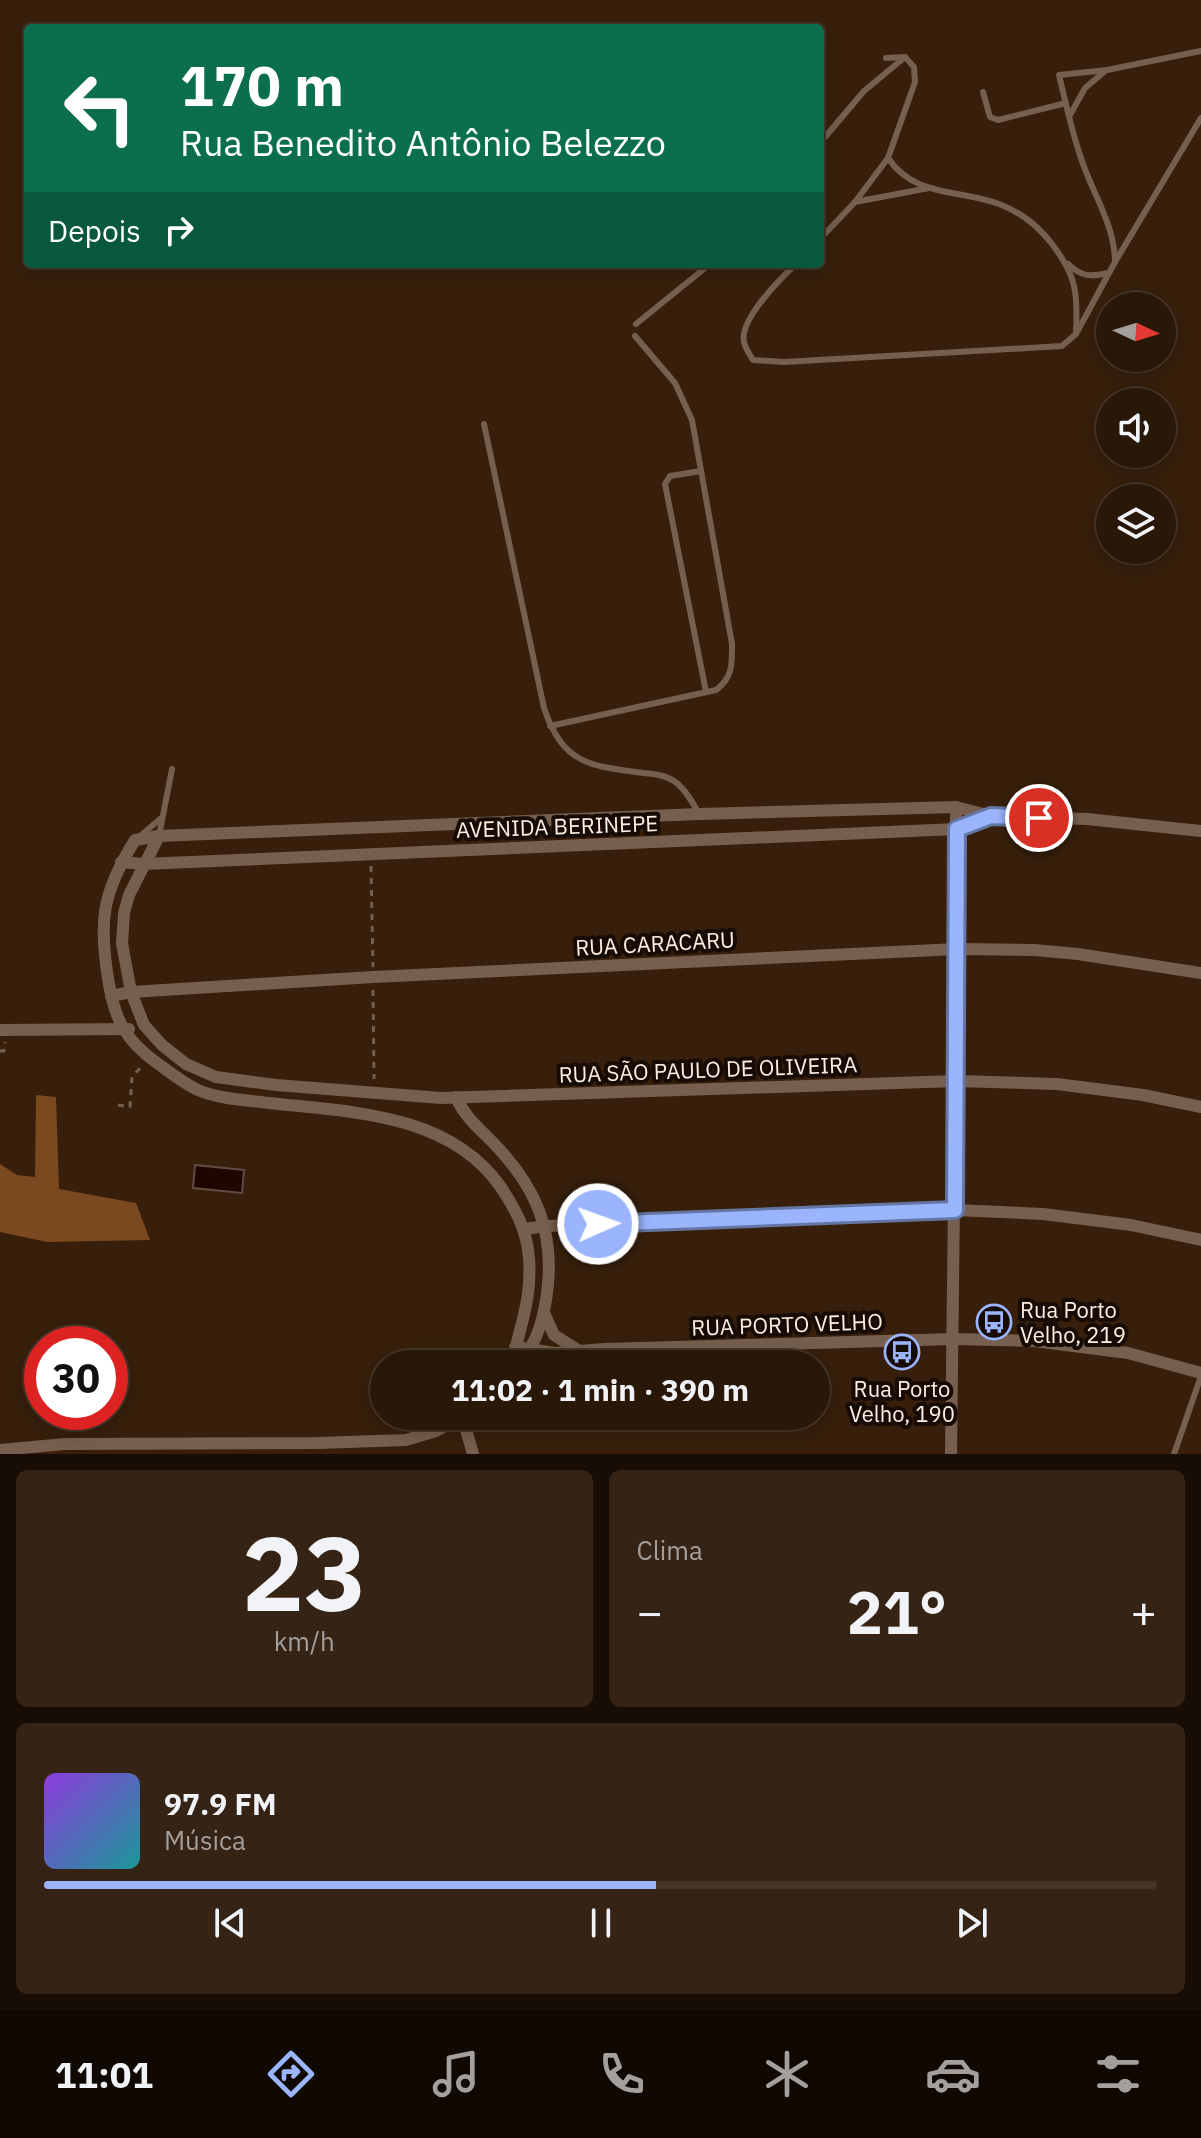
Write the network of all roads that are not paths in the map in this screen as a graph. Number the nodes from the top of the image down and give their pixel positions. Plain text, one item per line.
1 (1201, 51) edge
2 (905, 57) junction
3 (886, 58) dead end
4 (1107, 70) junction
5 (983, 92) dead end
6 (1066, 103) junction
7 (1201, 118) edge
8 (1068, 119) junction
9 (824, 138) edge
10 (888, 158) junction
11 (929, 188) junction
12 (855, 202) junction
13 (824, 235) edge
14 (1063, 258) junction
15 (1115, 262) junction
16 (705, 268) edge
17 (792, 268) edge
18 (1109, 273) junction
19 (636, 324) dead end
20 (1076, 334) junction
21 (635, 336) dead end
22 (484, 424) dead end
23 (701, 471) junction
24 (706, 692) junction
25 (550, 726) junction
26 (172, 769) dead end
27 (956, 807) junction
28 (699, 814) junction
29 (991, 816) junction
30 (160, 819) junction
31 (957, 829) junction
32 (1201, 831) edge
33 (159, 836) junction
34 (135, 840) junction
35 (121, 862) junction
36 (143, 864) junction
37 (957, 949) junction
38 (1201, 973) edge
39 (131, 992) junction
40 (111, 996) junction
41 (144, 1025) junction
42 (0, 1030) edge
43 (125, 1030) junction
44 (956, 1081) junction
45 (456, 1097) junction
46 (1201, 1107) edge
47 (955, 1210) junction
48 (546, 1226) junction
49 (524, 1229) junction
50 (1201, 1240) edge
51 (544, 1313) junction
52 (953, 1339) junction
53 (515, 1347) junction
54 (514, 1350) edge
55 (526, 1350) edge
56 (530, 1350) edge
57 (579, 1350) edge
58 (612, 1350) edge
59 (1201, 1375) edge
60 (438, 1430) edge
61 (467, 1430) edge
62 (184, 1448) edge
63 (320, 1448) edge
64 (0, 1450) edge
65 (36, 1450) edge
66 (473, 1454) edge
67 (951, 1454) edge
68 (1174, 1454) edge

1 - 4 lane
2 - 3 lane
2 - 9 lane
2 - 10 lane
4 - 6 lane
4 - 8 lane
5 - 6 lane
6 - 8 lane
7 - 15 lane
8 - 15 lane
10 - 11 lane
10 - 12 lane
11 - 12 lane
11 - 14 lane
12 - 13 lane
14 - 18 lane
14 - 20 lane
15 - 18 lane
16 - 19 lane
17 - 20 lane
18 - 20 lane
21 - 23 lane
22 - 25 lane
23 - 24 lane
23 - 24 lane
24 - 25 lane
25 - 28 lane
26 - 30 lane
27 - 28 street, AVENIDA BERINEPE
27 - 29 street, AVENIDA BERINEPE
27 - 31 street
28 - 33 street, AVENIDA BERINEPE
29 - 31 street, AVENIDA BERINEPE
29 - 32 street, AVENIDA BERINEPE
30 - 33 lane
30 - 34 lane
31 - 36 street, AVENIDA BERINEPE
31 - 37 street
33 - 34 street, AVENIDA BERINEPE
33 - 36 street
34 - 35 street
35 - 36 street, AVENIDA BERINEPE
35 - 40 street
36 - 39 street
37 - 38 street, RUA CARACARU
37 - 39 street, RUA CARACARU
37 - 44 street
39 - 40 street, RUA CARACARU
39 - 41 street
40 - 43 street
41 - 43 street
41 - 45 street, RUA SÃO PAULO DE OLIVEIRA
42 - 43 street
43 - 49 street
44 - 45 street, RUA SÃO PAULO DE OLIVEIRA
44 - 46 street, RUA SÃO PAULO DE OLIVEIRA
44 - 47 street
45 - 48 street
47 - 48 street
47 - 50 street
47 - 52 street
48 - 49 street
48 - 51 street
49 - 53 street
51 - 56 street
51 - 57 street
52 - 58 street, RUA PORTO VELHO
52 - 59 street, RUA PORTO VELHO
52 - 67 street
53 - 54 street
53 - 55 street, RUA PORTO VELHO
59 - 68 lane
60 - 63 street
61 - 66 street
62 - 63 street
62 - 65 street
64 - 65 street

